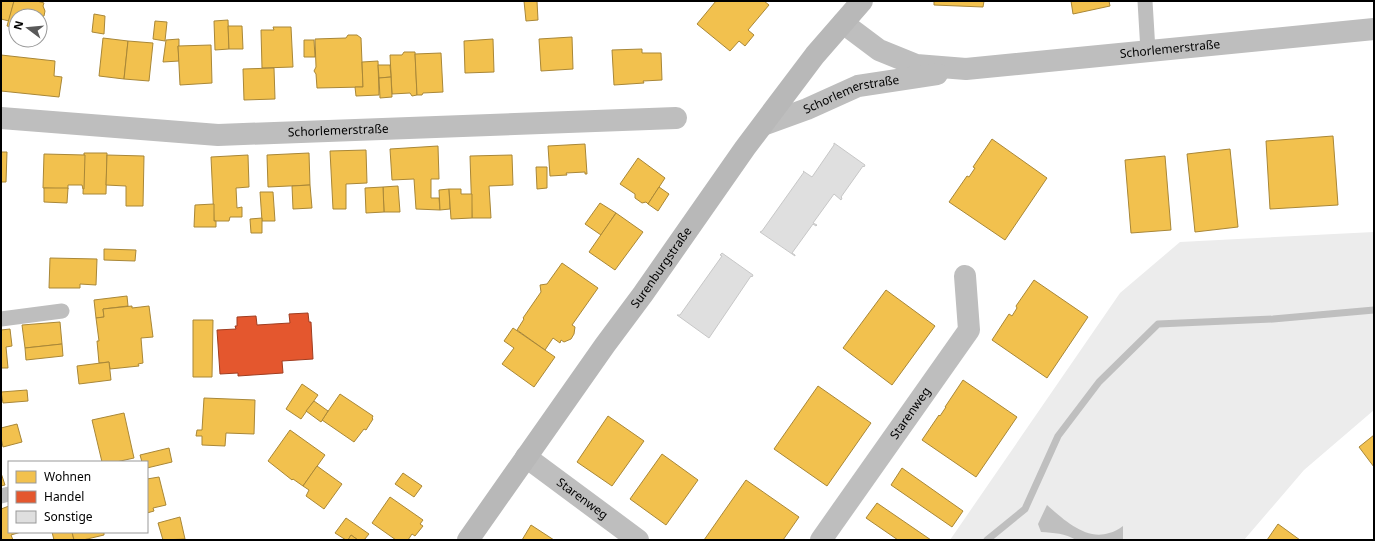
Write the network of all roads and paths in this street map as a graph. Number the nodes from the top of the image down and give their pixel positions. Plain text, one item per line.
1 (862, 1) edge
2 (1145, 1) edge
3 (843, 23) junction
4 (1374, 29) edge
5 (1148, 51) junction
6 (966, 69) junction
7 (1, 118) edge
8 (676, 118) dead end
9 (763, 125) junction
10 (965, 276) dead end
11 (62, 311) dead end
12 (1, 319) edge
13 (526, 457) junction
14 (468, 540) edge
15 (638, 540) edge
16 (821, 540) edge

1 - 3 street, Surenburgstraße
2 - 5 lane
3 - 6 street, Schorlemerstraße
3 - 9 street, Surenburgstraße
4 - 5 street, Schorlemerstraße
5 - 6 street, Schorlemerstraße
6 - 9 street, Schorlemerstraße
7 - 8 street, Schorlemerstraße
9 - 13 street, Surenburgstraße
10 - 16 street, Starenweg
11 - 12 lane
13 - 14 street, Surenburgstraße
13 - 15 street, Starenweg

